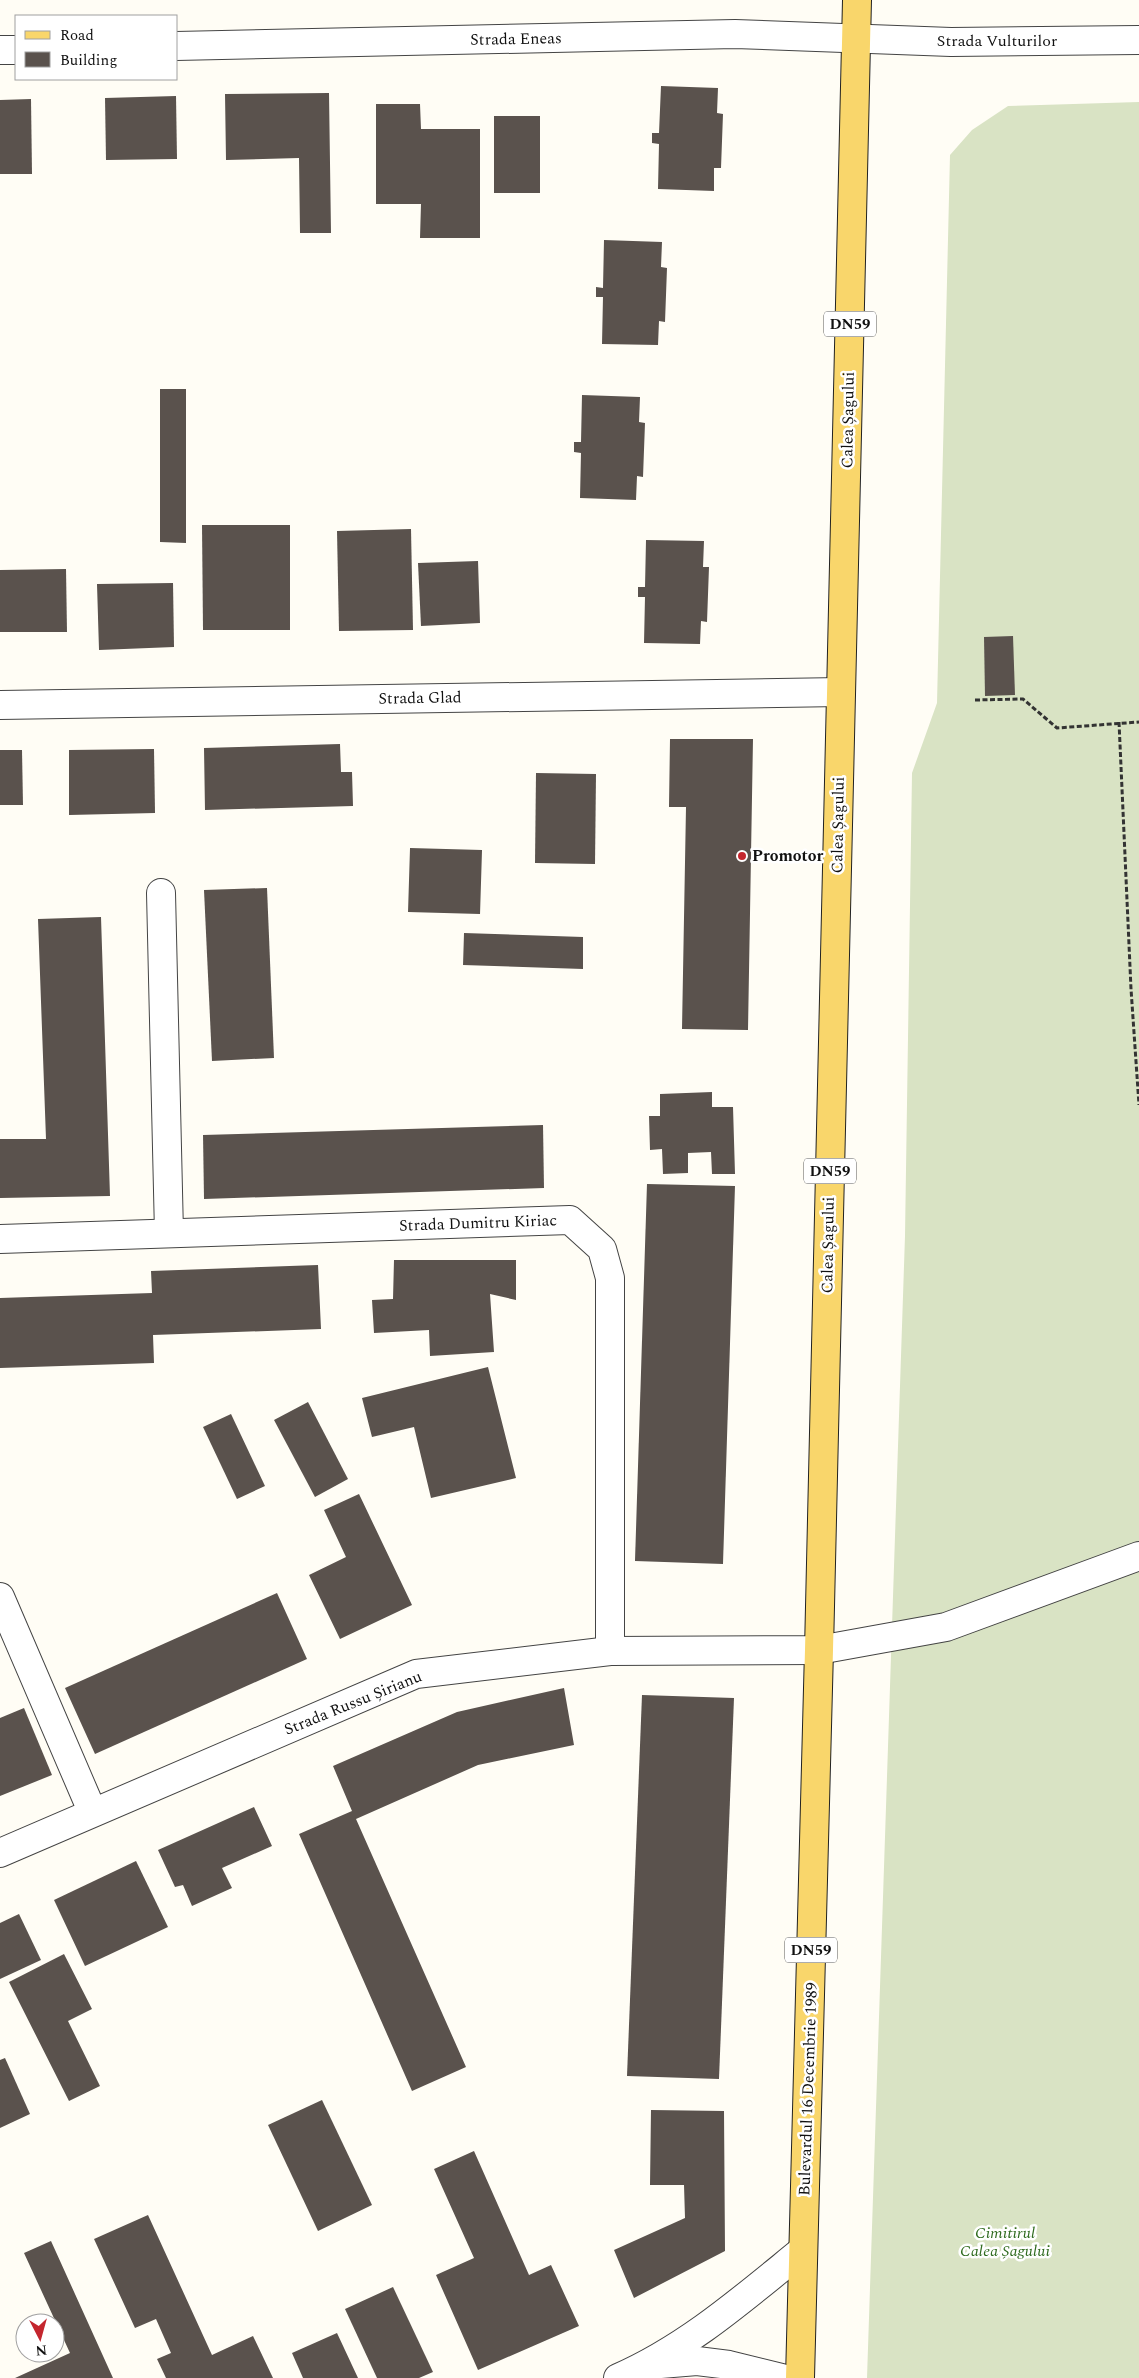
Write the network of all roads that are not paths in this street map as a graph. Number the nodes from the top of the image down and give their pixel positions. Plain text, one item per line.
1 (857, 0) edge
2 (856, 38) junction
3 (1139, 40) edge
4 (178, 46) edge
5 (0, 50) edge
6 (15, 50) edge
7 (841, 692) junction
8 (0, 705) edge
9 (161, 893) dead end
10 (170, 1233) junction
11 (0, 1239) edge
12 (1139, 1556) edge
13 (0, 1597) edge
14 (819, 1650) junction
15 (610, 1651) junction
16 (92, 1811) junction
17 (0, 1853) edge
18 (803, 2250) junction
19 (648, 2365) junction
20 (618, 2378) edge
21 (782, 2378) edge
22 (800, 2378) edge

1 - 2 main road, Calea Șagului / DN59
2 - 3 street, Strada Vulturilor
2 - 4 street, Strada Eneas
2 - 7 main road, Calea Șagului / DN59
5 - 6 street
7 - 8 street, Strada Glad
7 - 14 main road, Calea Șagului / DN59
9 - 10 street
10 - 11 street, Strada Dumitru Kiriac
10 - 15 street, Strada Dumitru Kiriac
12 - 14 street, Strada Russu Șirianu
13 - 16 street
14 - 15 street, Strada Russu Șirianu
14 - 18 main road, Bulevardul 16 Decembrie 1989 / DN59
15 - 16 street, Strada Russu Șirianu
16 - 17 street, Strada Russu Șirianu
18 - 19 street
18 - 22 main road, Bulevardul 16 Decembrie 1989 / DN59
19 - 20 street
19 - 21 street

